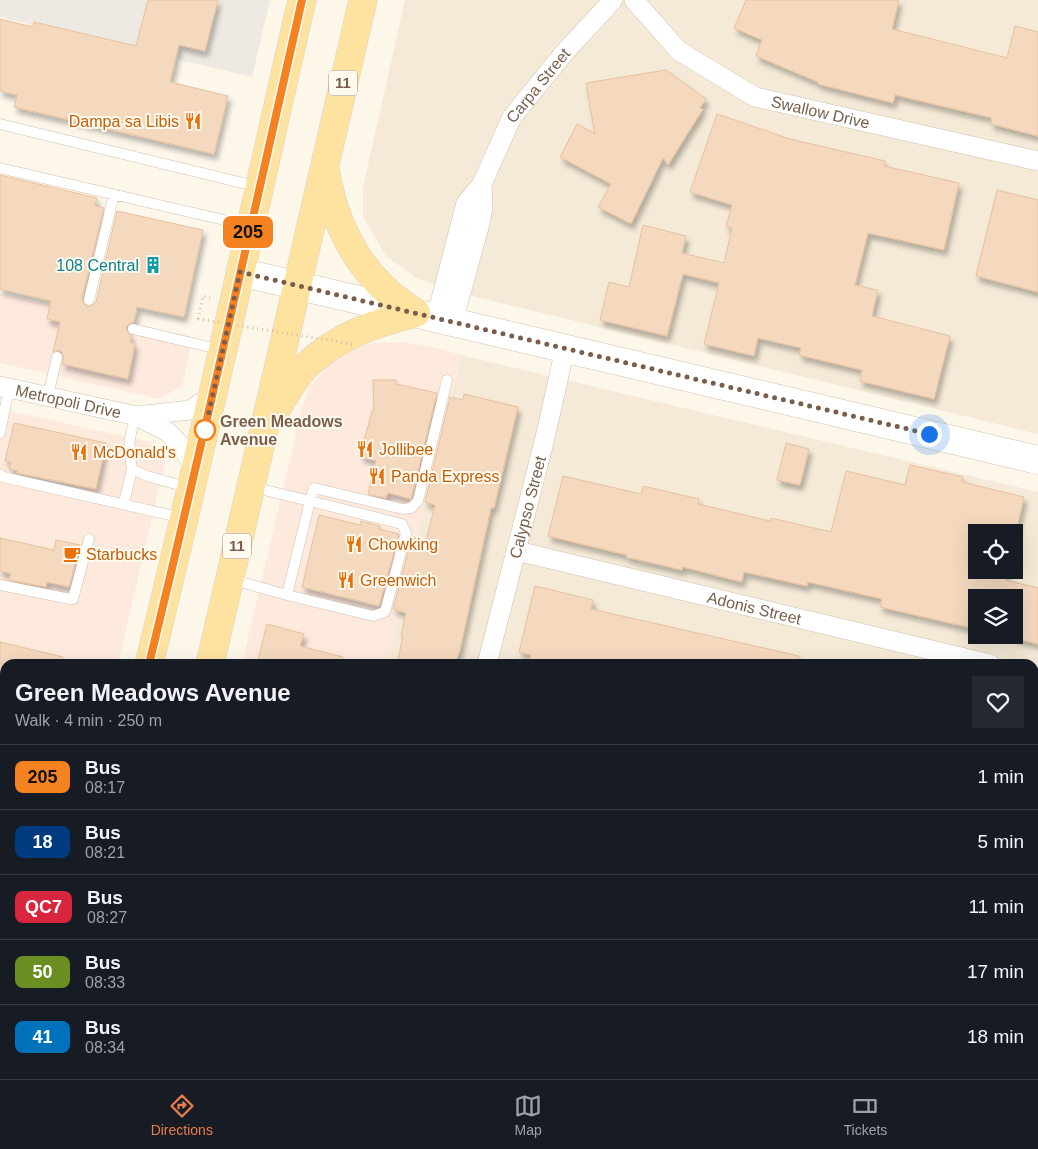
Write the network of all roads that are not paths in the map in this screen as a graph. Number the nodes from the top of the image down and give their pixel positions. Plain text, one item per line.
1 (302, 0) edge
2 (363, 0) edge
3 (613, 0) edge
4 (634, 0) edge
5 (0, 124) edge
6 (1038, 162) edge
7 (324, 166) junction
8 (0, 168) edge
9 (259, 187) junction
10 (114, 194) junction
11 (250, 226) junction
12 (240, 272) junction
13 (297, 285) junction
14 (89, 300) dead end
15 (435, 318) junction
16 (133, 329) dead end
17 (565, 349) junction
18 (223, 350) junction
19 (57, 357) dead end
20 (447, 380) dead end
21 (4, 387) edge
22 (213, 395) junction
23 (48, 396) junction
24 (137, 416) junction
25 (264, 428) junction
26 (0, 433) edge
27 (1038, 460) edge
28 (132, 469) junction
29 (0, 474) edge
30 (192, 480) junction
31 (250, 487) junction
32 (310, 501) junction
33 (124, 503) junction
34 (184, 518) junction
35 (89, 539) dead end
36 (517, 551) junction
37 (229, 579) junction
38 (0, 585) edge
39 (288, 595) junction
40 (150, 659) edge
41 (211, 659) edge
42 (488, 659) edge
43 (969, 659) edge

1 - 9 main road
2 - 7 main road, 11
3 - 15 street, Carpa Street
4 - 6 street, Swallow Drive
5 - 9 lane
7 - 13 main road, 11
7 - 15 main road
8 - 10 lane
9 - 11 main road
10 - 11 lane
10 - 14 lane
11 - 12 main road
12 - 13 street
12 - 18 main road
13 - 15 street
13 - 25 main road, 11
15 - 17 street
15 - 25 main road
16 - 18 lane
17 - 27 street
17 - 36 street, Calypso Street
18 - 22 main road
19 - 23 lane
20 - 32 lane
21 - 23 street, Metropoli Drive
21 - 26 lane
22 - 24 street, Metropoli Drive
22 - 30 main road
23 - 24 street, Metropoli Drive
24 - 28 lane
24 - 30 street, Metropoli Drive
25 - 31 main road, 11
28 - 30 lane
28 - 33 lane
29 - 33 lane
30 - 34 main road
31 - 32 lane
31 - 37 main road, 11
32 - 39 lane
32 - 39 lane
33 - 34 lane
34 - 40 main road
35 - 38 lane
36 - 42 street, Calypso Street
36 - 43 street, Adonis Street
37 - 39 lane
37 - 41 main road, 11

